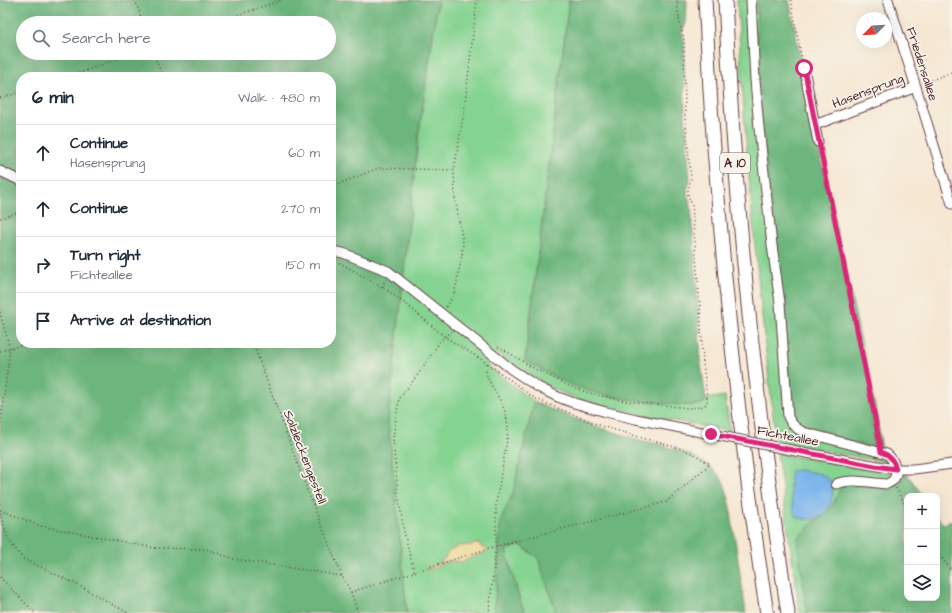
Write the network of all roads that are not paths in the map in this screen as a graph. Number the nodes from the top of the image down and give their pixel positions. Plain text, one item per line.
1 (705, 0) edge
2 (725, 0) edge
3 (751, 0) edge
4 (888, 0) edge
5 (804, 68) road end
6 (916, 87) junction
7 (815, 125) junction
8 (818, 142) road end
9 (0, 171) edge
10 (16, 179) edge
11 (952, 204) edge
12 (336, 252) edge
13 (952, 464) edge
14 (896, 469) junction
15 (836, 484) dead end
16 (768, 613) edge
17 (788, 613) edge

1 - 16 highway, A 10
2 - 17 highway, A 10
3 - 14 street
4 - 6 street, Friedensallee
5 - 7 street
6 - 7 street, Hasensprung
6 - 11 street, Friedensallee
7 - 8 street
9 - 10 street
12 - 14 street, Fichteallee, bridge
13 - 14 street, Fichteallee
14 - 15 street

